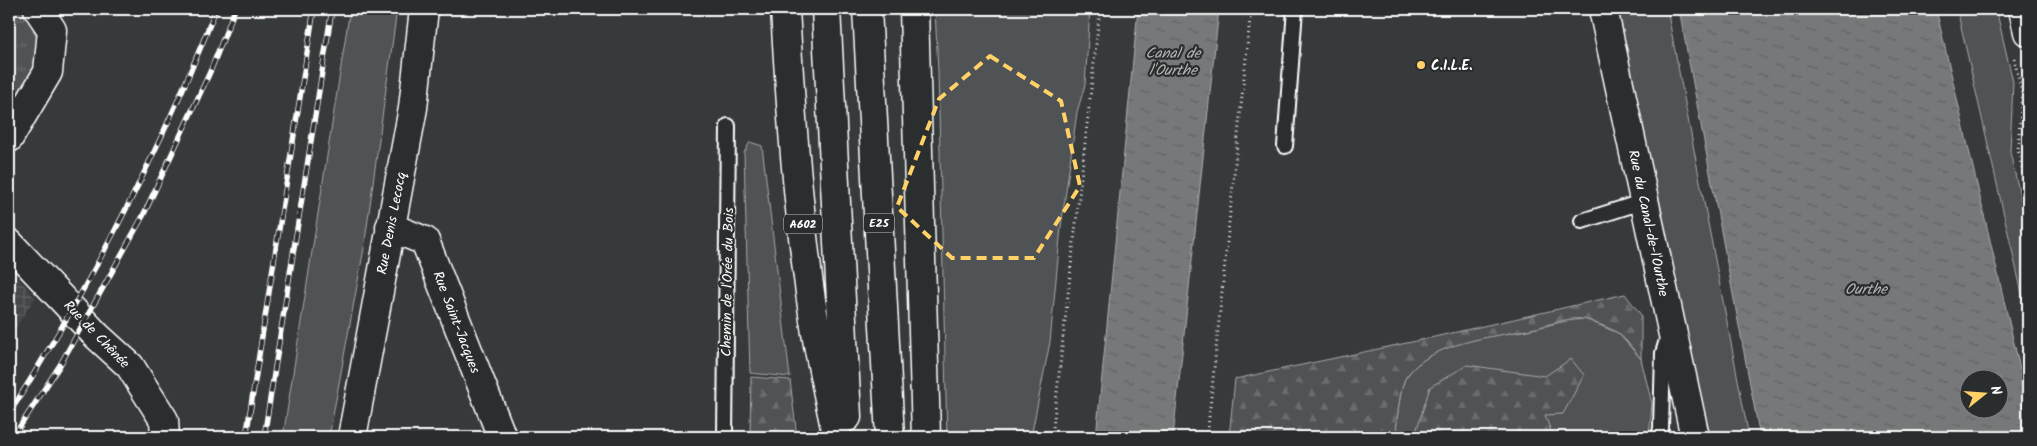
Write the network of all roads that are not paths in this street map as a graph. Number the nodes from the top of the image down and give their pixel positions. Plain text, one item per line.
1 (38, 9) edge
2 (424, 9) edge
3 (785, 9) edge
4 (826, 9) edge
5 (867, 9) edge
6 (914, 9) edge
7 (1295, 9) edge
8 (1603, 9) edge
9 (2023, 9) edge
10 (2028, 32) edge
11 (728, 126) dead end
12 (9, 138) edge
13 (1285, 146) dead end
14 (1644, 201) junction
15 (1582, 221) dead end
16 (390, 228) junction
17 (9, 243) edge
18 (1671, 326) junction
19 (165, 437) edge
20 (352, 437) edge
21 (502, 437) edge
22 (725, 437) edge
23 (836, 437) edge
24 (848, 437) edge
25 (890, 437) edge
26 (926, 437) edge
27 (1659, 437) edge
28 (1694, 437) edge

1 - 12 main road
2 - 16 main road, Rue Denis Lecocq
3 - 23 main road, A602
4 - 24 main road
5 - 25 main road, E25
6 - 26 main road
7 - 13 lane
8 - 14 main road, Rue du Canal-de-l'Ourthe
9 - 10 main road
11 - 22 lane, Chemin de l'Orée du Bois
14 - 15 lane
14 - 18 main road, Rue du Canal-de-l'Ourthe
16 - 20 main road, Rue Denis Lecocq
16 - 21 main road, Rue Saint-Jacques
17 - 19 main road, Rue de Chênée
18 - 27 lane
18 - 28 main road, Rue du Canal-de-l'Ourthe

